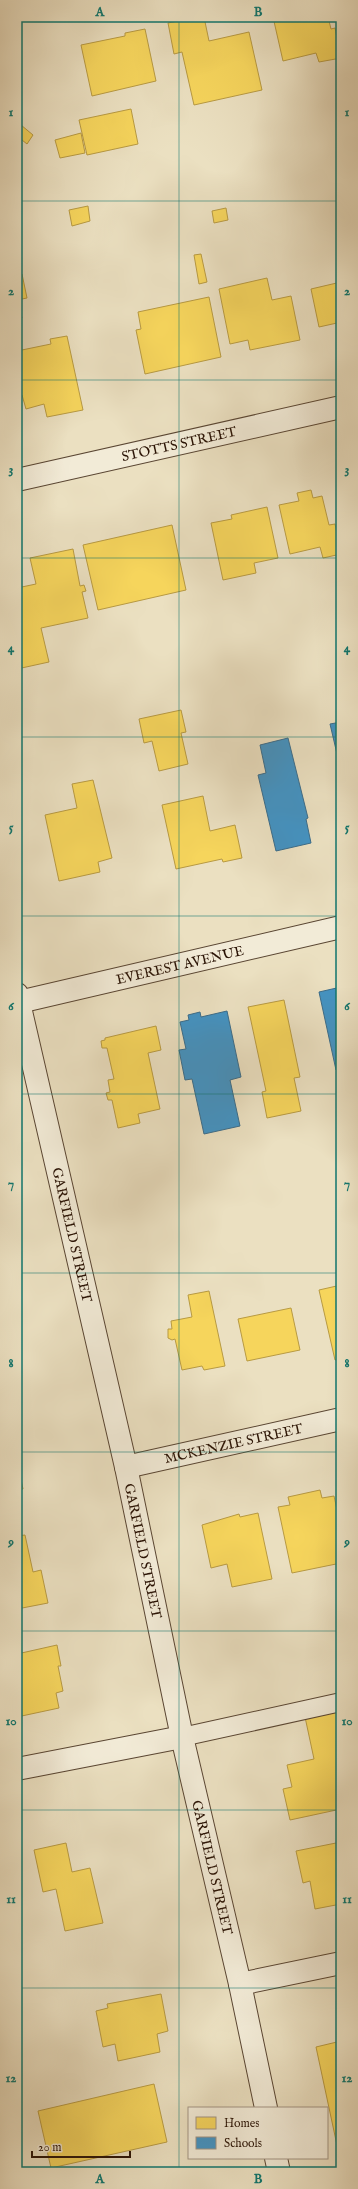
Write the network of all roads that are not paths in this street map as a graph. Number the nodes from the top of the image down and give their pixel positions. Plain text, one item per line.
1 (341, 407) edge
2 (17, 480) edge
3 (341, 927) edge
4 (18, 998) edge
5 (341, 1419) edge
6 (126, 1467) junction
7 (341, 1702) edge
8 (182, 1738) junction
9 (17, 1769) edge
10 (341, 1963) edge
11 (240, 1984) junction
12 (266, 2107) edge
13 (276, 2159) edge
14 (279, 2172) edge

1 - 2 street, STOTTS STREET
3 - 4 street, EVEREST AVENUE
4 - 6 street, GARFIELD STREET
5 - 6 street, MCKENZIE STREET
6 - 8 street, GARFIELD STREET
7 - 8 lane
8 - 9 street
8 - 11 street, GARFIELD STREET
10 - 11 street
11 - 12 street, GARFIELD STREET
13 - 14 street

